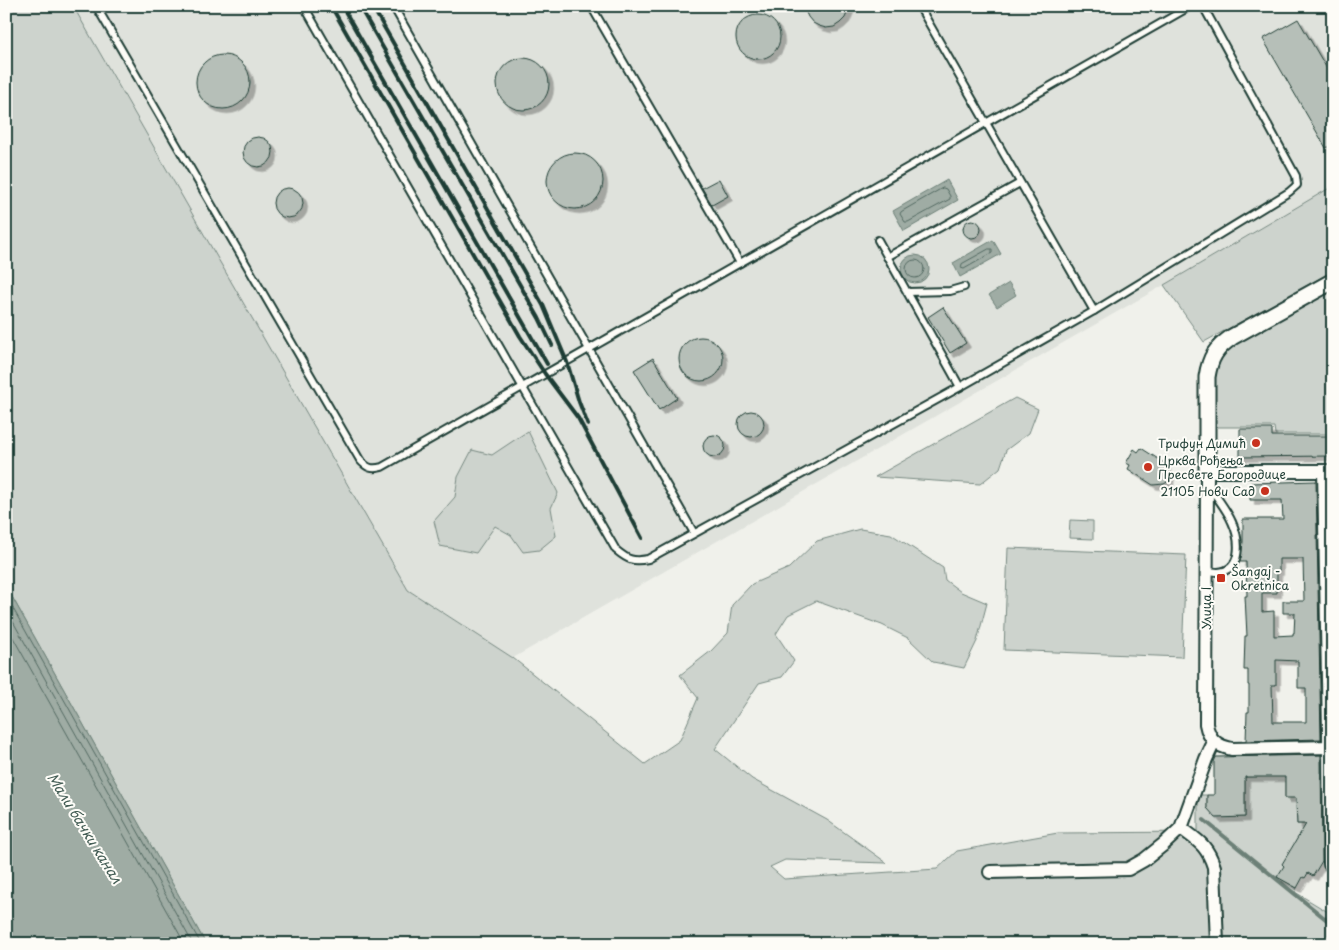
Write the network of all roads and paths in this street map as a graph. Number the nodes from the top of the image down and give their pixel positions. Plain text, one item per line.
1 (96, 6) edge
2 (304, 6) edge
3 (393, 6) edge
4 (591, 6) edge
5 (600, 6) edge
6 (919, 6) edge
7 (1191, 6) edge
8 (1203, 6) edge
9 (597, 16) junction
10 (986, 123) junction
11 (1020, 183) junction
12 (878, 240) dead end
13 (887, 257) junction
14 (740, 263) junction
15 (1333, 281) edge
16 (964, 287) dead end
17 (907, 292) junction
18 (1094, 311) junction
19 (589, 349) junction
20 (523, 387) junction
21 (960, 387) junction
22 (1328, 471) edge
23 (1207, 477) junction
24 (694, 533) junction
25 (1206, 570) junction
26 (1214, 742) junction
27 (1331, 747) edge
28 (1181, 828) junction
29 (1333, 868) edge
30 (990, 872) dead end
31 (1217, 944) edge

1 - 20 lane
2 - 20 lane
3 - 19 lane
4 - 9 lane
5 - 9 lane
6 - 10 lane
7 - 10 lane
8 - 18 lane
9 - 14 lane
10 - 11 lane
10 - 14 lane
11 - 13 lane
11 - 18 lane
12 - 13 lane
13 - 17 lane
14 - 19 lane
15 - 23 street
16 - 17 lane
17 - 21 lane
18 - 21 lane
19 - 20 lane
19 - 24 lane
20 - 24 lane
21 - 24 lane
22 - 23 street
22 - 27 street
23 - 25 street, Улица I
23 - 25 lane
25 - 26 street, Улица I
26 - 27 street
26 - 28 street
27 - 29 street
28 - 30 street
28 - 31 street

